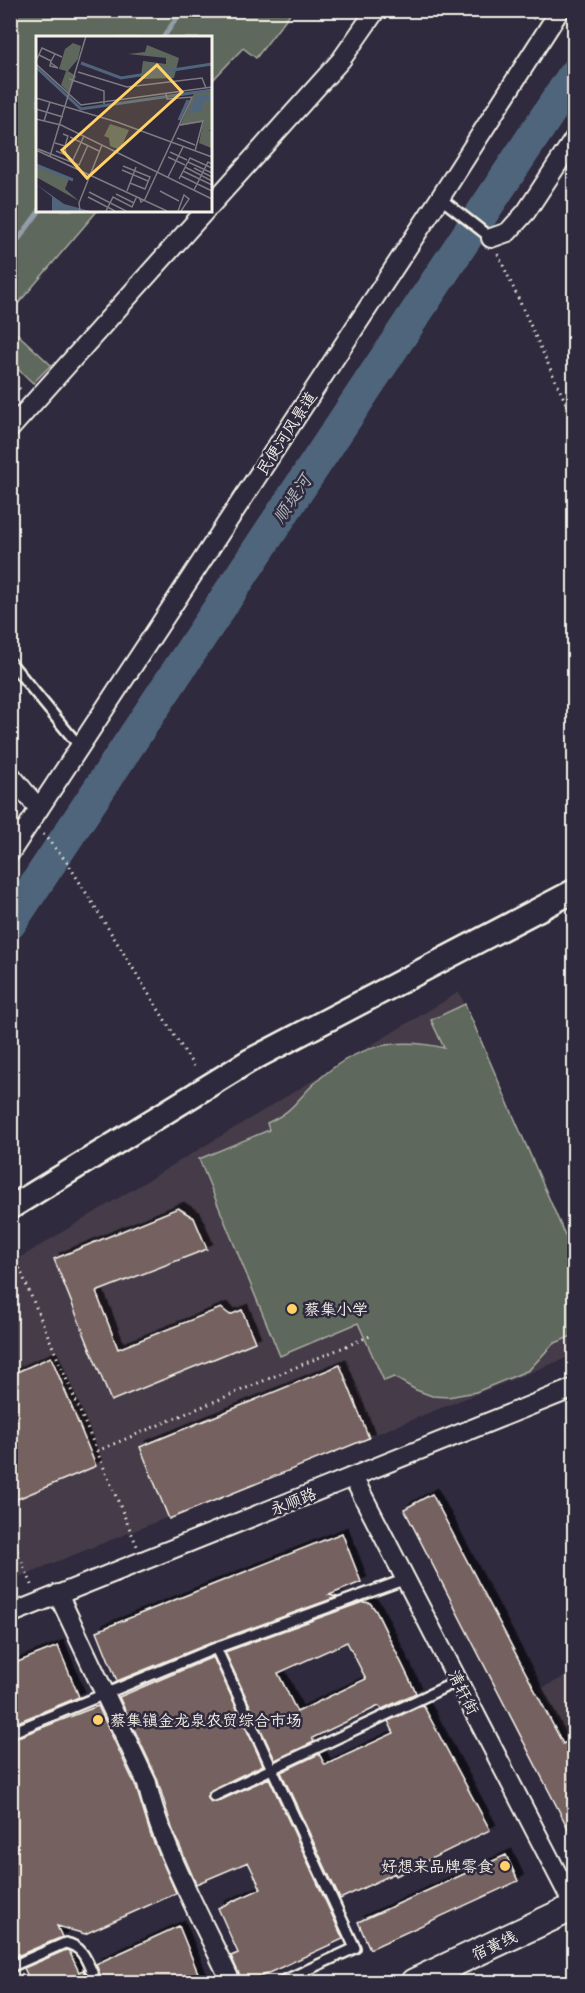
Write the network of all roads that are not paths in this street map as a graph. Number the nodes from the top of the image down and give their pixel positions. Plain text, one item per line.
1 (376, 10) edge
2 (560, 10) edge
3 (574, 139) edge
4 (441, 199) junction
5 (212, 204) edge
6 (204, 212) edge
7 (491, 238) joint
8 (10, 429) edge
9 (10, 662) edge
10 (80, 747) junction
11 (10, 774) edge
12 (39, 809) junction
13 (10, 853) edge
14 (574, 891) edge
15 (10, 1208) edge
16 (574, 1388) edge
17 (353, 1477) junction
18 (406, 1579) junction
19 (58, 1594) junction
20 (10, 1614) edge
21 (216, 1648) junction
22 (458, 1681) junction
23 (104, 1694) junction
24 (10, 1733) edge
25 (273, 1768) junction
26 (214, 1796) dead end
27 (574, 1907) edge
28 (10, 1967) edge
29 (96, 1983) edge
30 (231, 1983) edge
31 (281, 1983) edge
32 (414, 1983) edge

1 - 5 street
2 - 4 street, 民便河风景道
3 - 7 street
4 - 7 lane
4 - 10 street, 民便河风景道
6 - 8 street
9 - 10 lane
10 - 12 street, 民便河风景道
11 - 12 street
12 - 13 street, 民便河风景道
14 - 15 street
16 - 17 street, 永顺路
17 - 18 street, 清轩街
17 - 19 street, 永顺路
18 - 21 lane
18 - 22 street, 清轩街
19 - 20 street, 永顺路
19 - 23 street
21 - 23 lane
21 - 25 lane
22 - 25 lane
22 - 27 street, 清轩街
23 - 24 lane
23 - 30 street
25 - 26 lane
25 - 31 lane
27 - 32 main road, 宿黄线
28 - 29 lane

